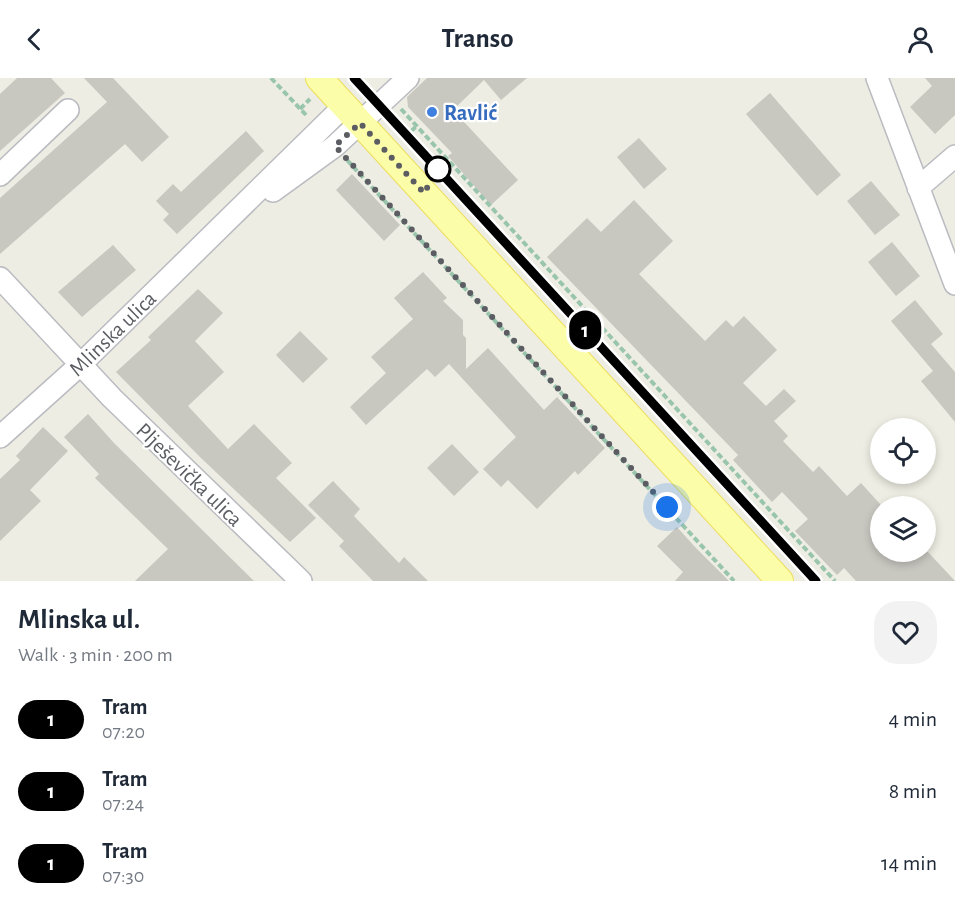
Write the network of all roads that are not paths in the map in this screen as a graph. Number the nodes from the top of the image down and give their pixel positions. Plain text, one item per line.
1 (319, 78) edge
2 (408, 78) edge
3 (878, 78) edge
4 (68, 110) dead end
5 (352, 115) junction
6 (955, 156) edge
7 (0, 175) edge
8 (918, 188) junction
9 (223, 227) junction
10 (0, 278) edge
11 (955, 284) edge
12 (80, 365) junction
13 (0, 437) edge
14 (300, 581) edge
15 (780, 581) edge

1 - 5 main road
2 - 5 street, Mlinska ulica
3 - 8 street
4 - 7 street
5 - 9 street, Mlinska ulica
5 - 9 street, Mlinska ulica
5 - 15 main road
6 - 8 street
8 - 11 street
9 - 12 street, Mlinska ulica
10 - 12 street, Plješevička ulica
12 - 13 street, Mlinska ulica
12 - 14 street, Plješevička ulica

